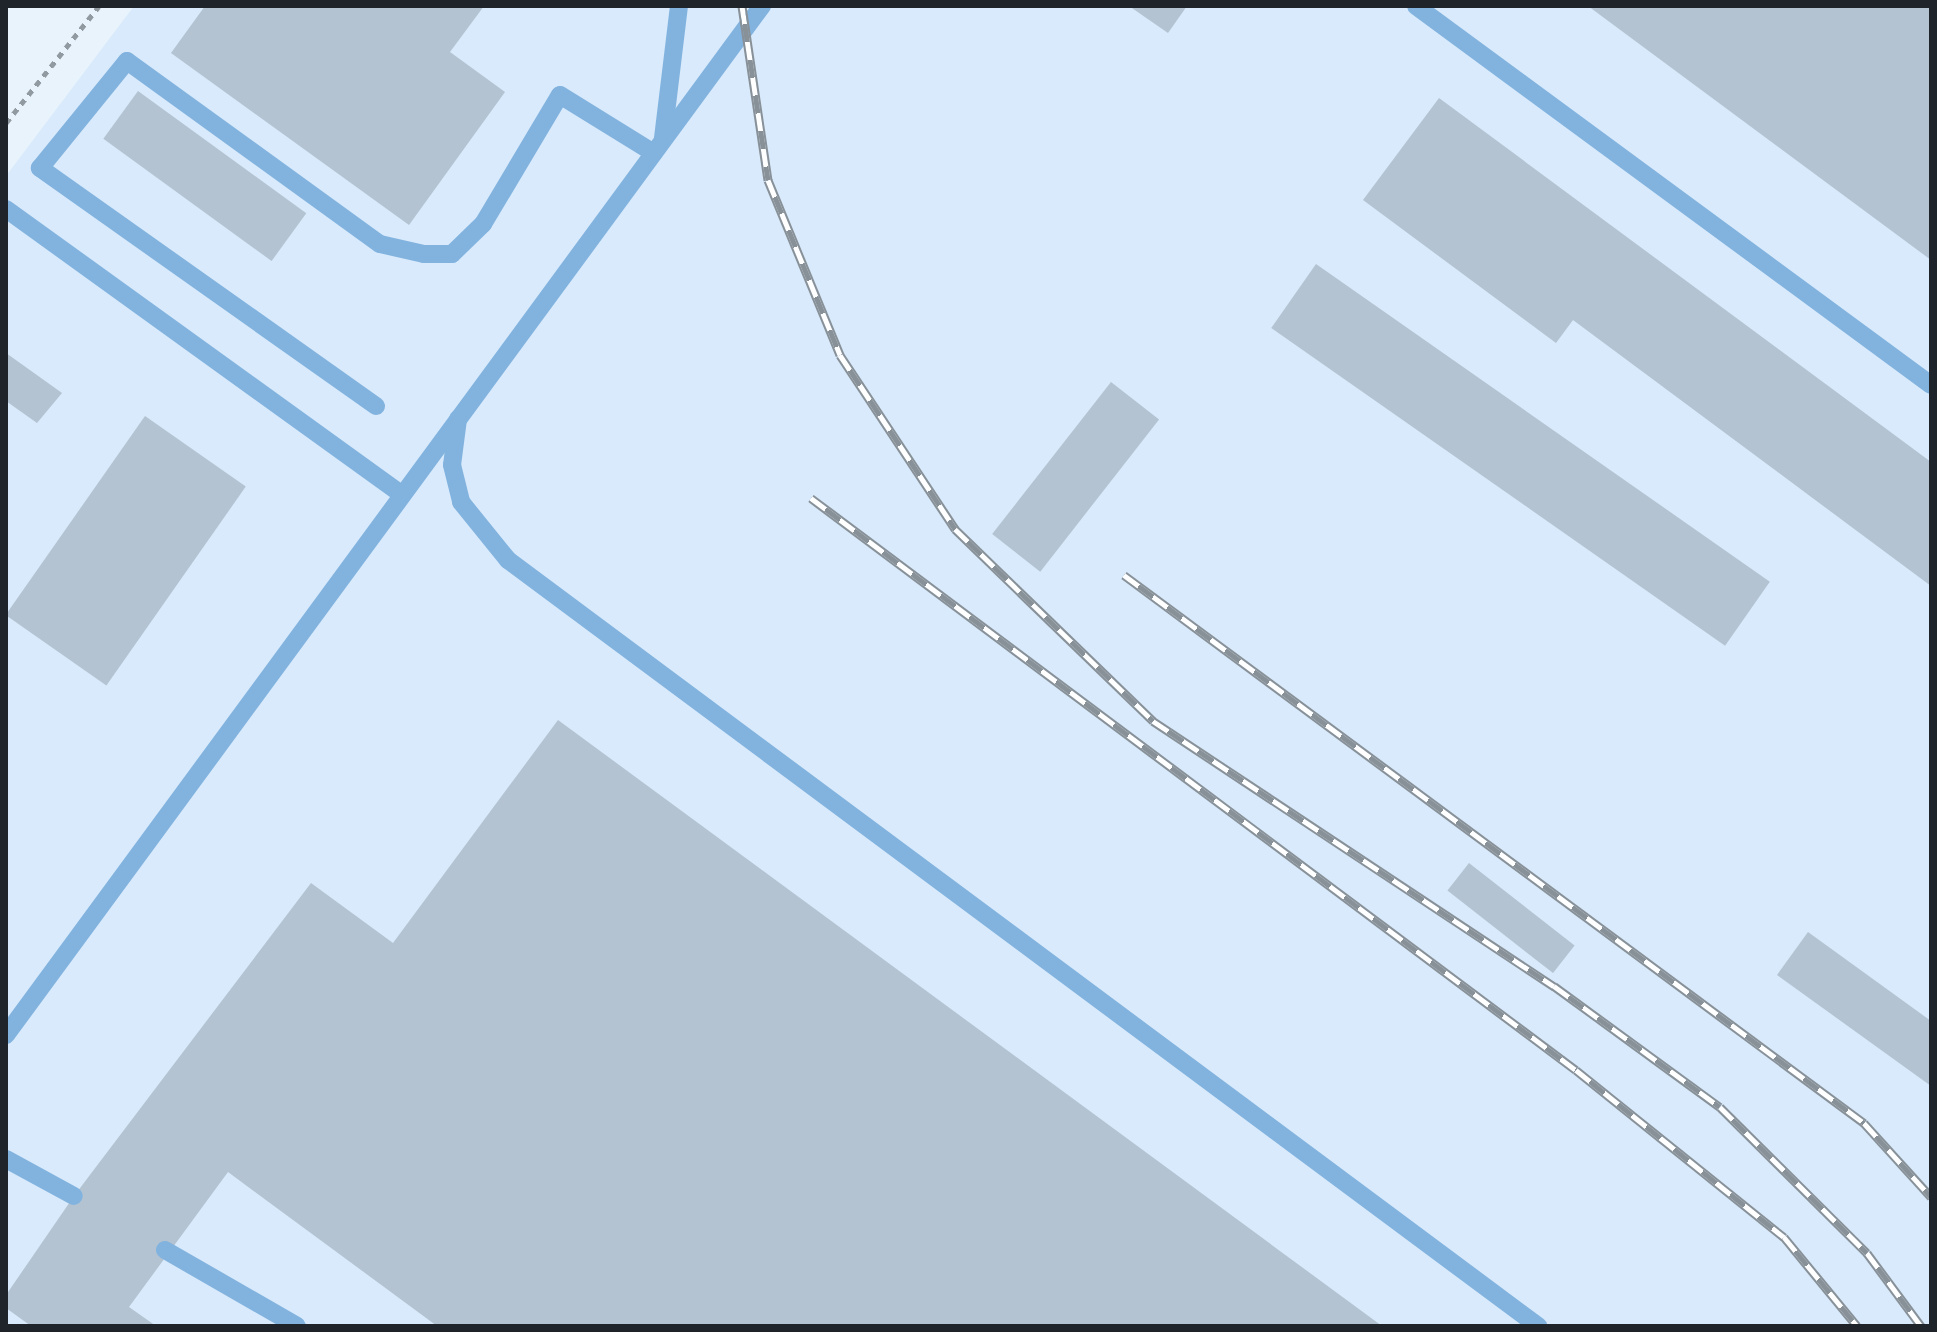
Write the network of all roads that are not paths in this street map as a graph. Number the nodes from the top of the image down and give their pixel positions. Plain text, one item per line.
1 (679, 6) edge
2 (762, 6) edge
3 (1416, 6) edge
4 (658, 147) junction
5 (6, 209) edge
6 (1931, 385) edge
7 (376, 406) dead end
8 (458, 419) junction
9 (402, 495) junction
10 (6, 1035) edge
11 (6, 1159) edge
12 (74, 1196) dead end
13 (165, 1250) dead end
14 (297, 1326) edge
15 (1538, 1326) edge

1 - 4 lane
2 - 4 lane
3 - 6 lane
4 - 7 lane
4 - 8 lane
5 - 9 lane
8 - 9 lane
8 - 15 lane
9 - 10 lane
11 - 12 lane
13 - 14 lane

